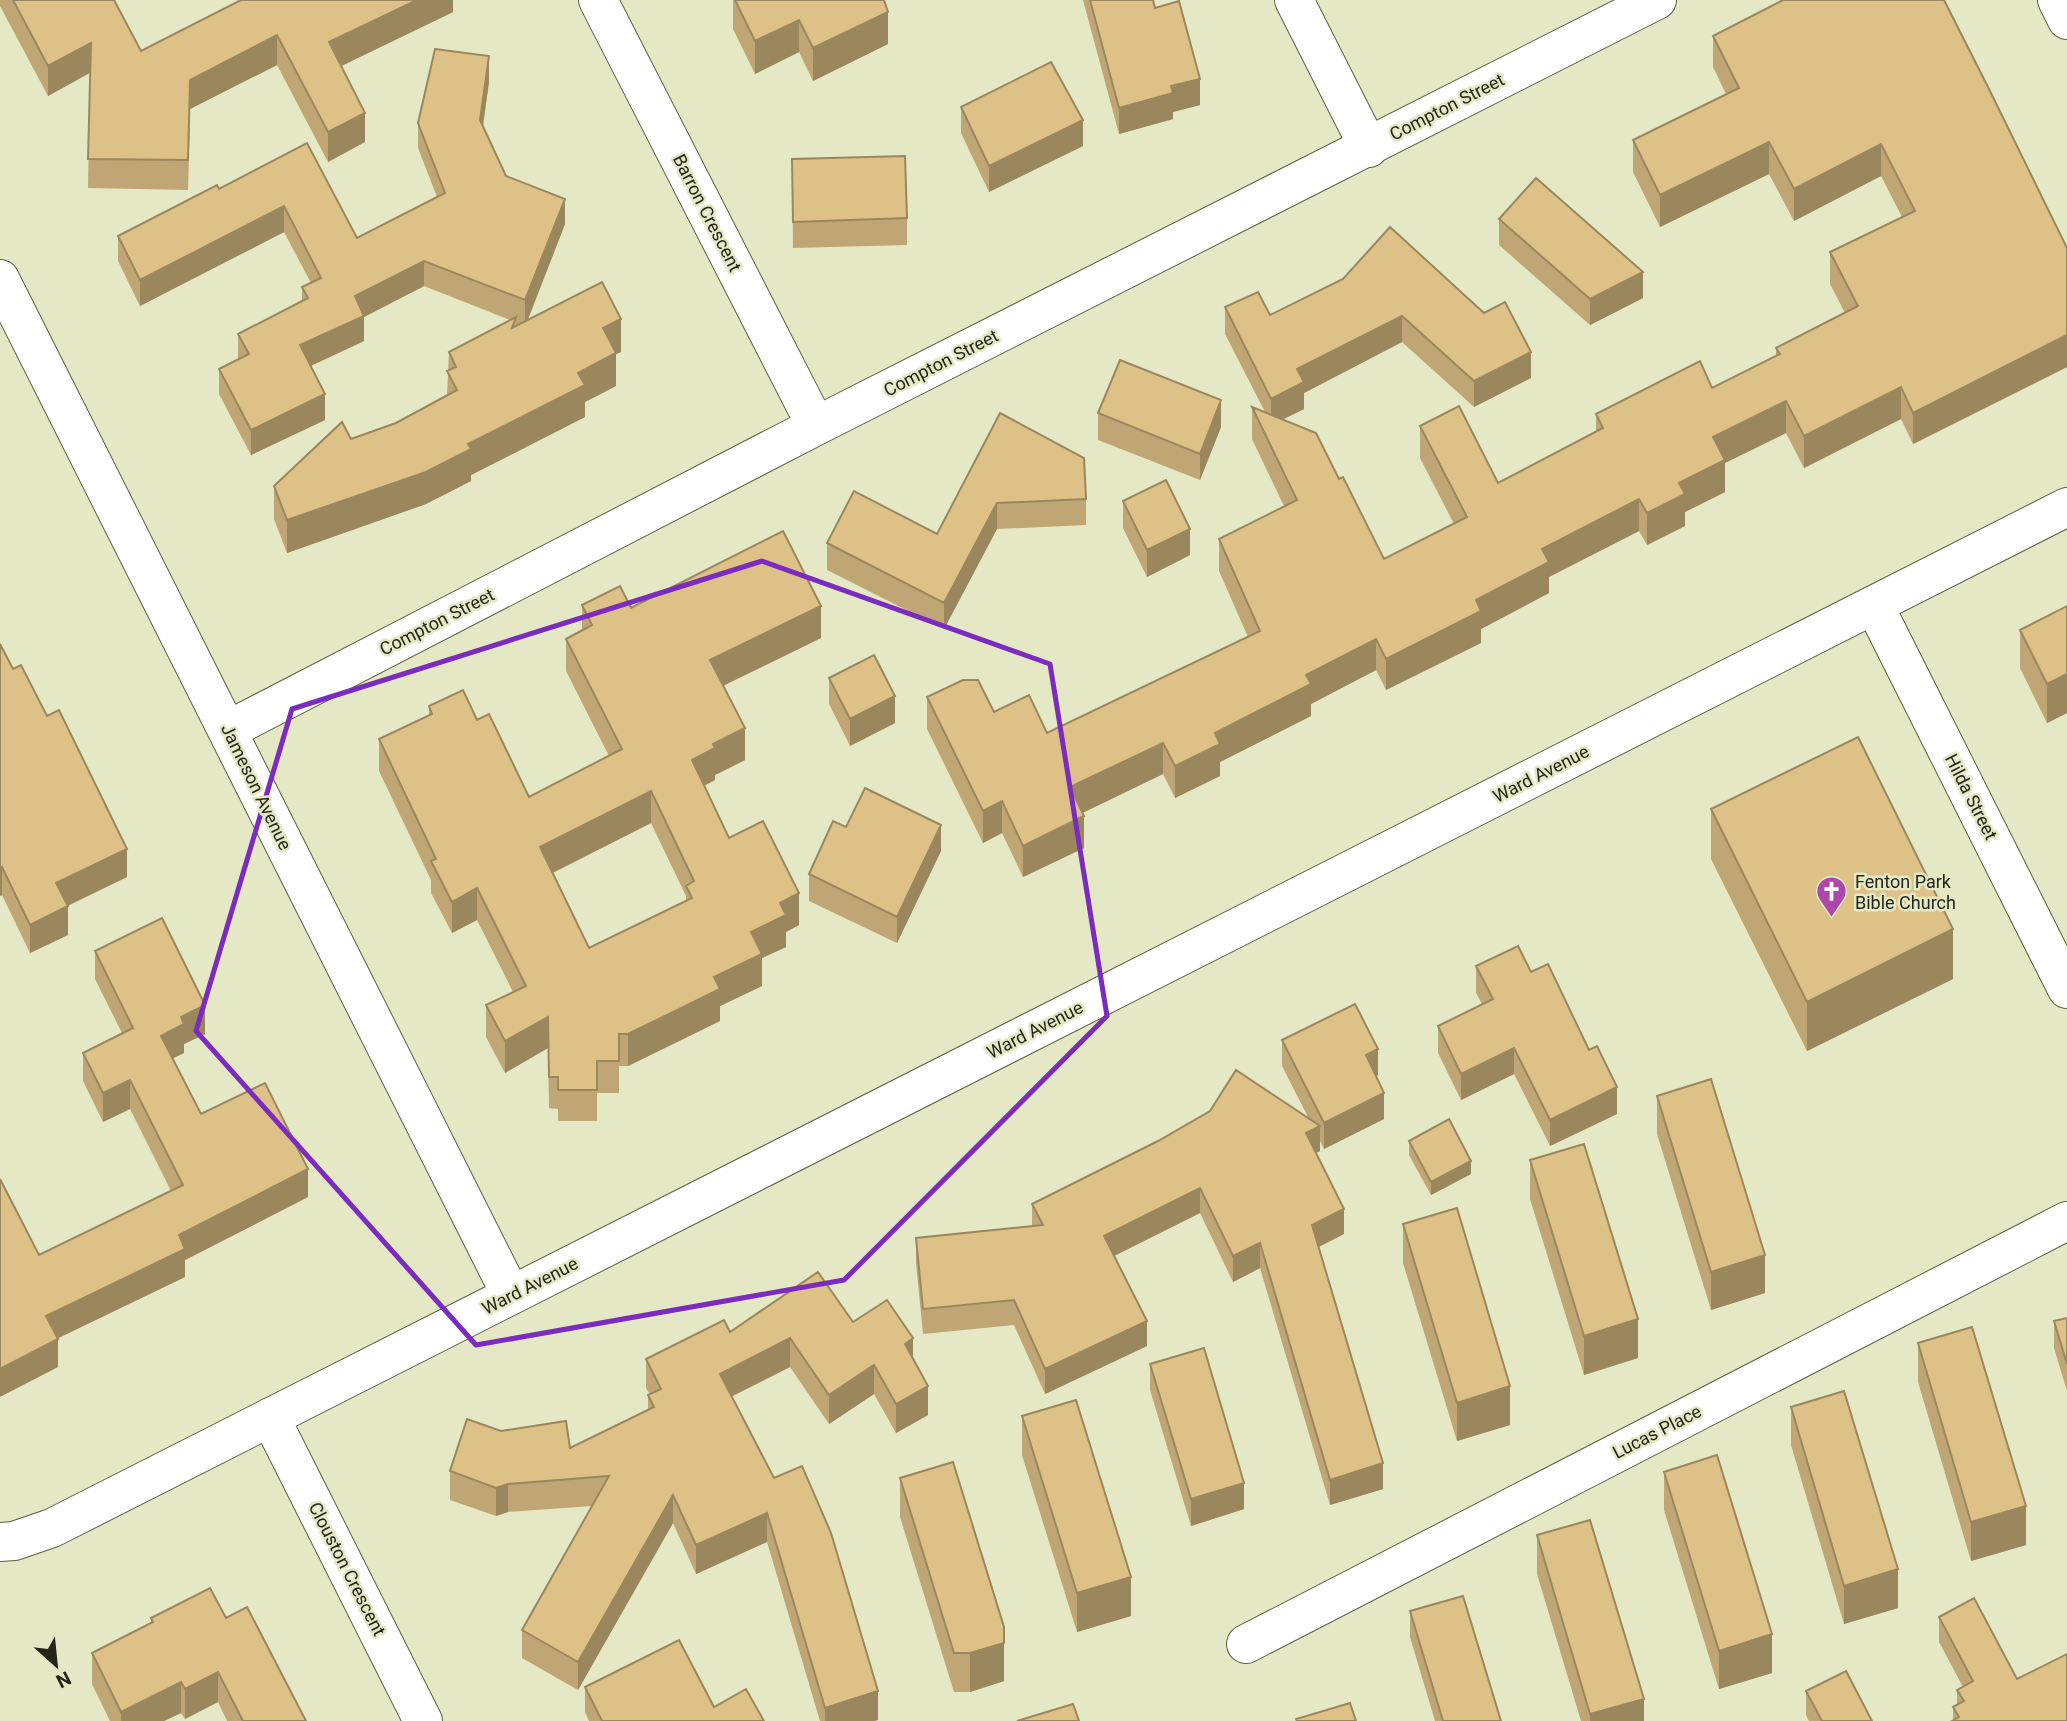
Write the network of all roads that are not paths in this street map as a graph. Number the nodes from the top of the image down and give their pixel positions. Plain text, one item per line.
1 (598, 0) edge
2 (1294, 0) edge
3 (1657, 0) edge
4 (2057, 0) edge
5 (2067, 20) edge
6 (1369, 148) junction
7 (0, 279) edge
8 (816, 426) junction
9 (2067, 507) edge
10 (1874, 605) junction
11 (228, 730) junction
12 (2067, 989) edge
13 (2067, 1221) edge
14 (511, 1295) junction
15 (270, 1417) junction
16 (0, 1542) edge
17 (1246, 1644) dead end
18 (423, 1721) edge

1 - 8 street, Barron Crescent
2 - 6 street
3 - 6 street, Compton Street
4 - 5 street
6 - 8 street, Compton Street
7 - 11 street, Jameson Avenue
8 - 11 street, Compton Street
9 - 10 street, Ward Avenue
10 - 12 street, Hilda Street
10 - 14 street, Ward Avenue
11 - 14 street, Jameson Avenue
13 - 17 street, Lucas Place
14 - 15 street, Ward Avenue
15 - 16 street, Ward Avenue
15 - 18 street, Clouston Crescent

